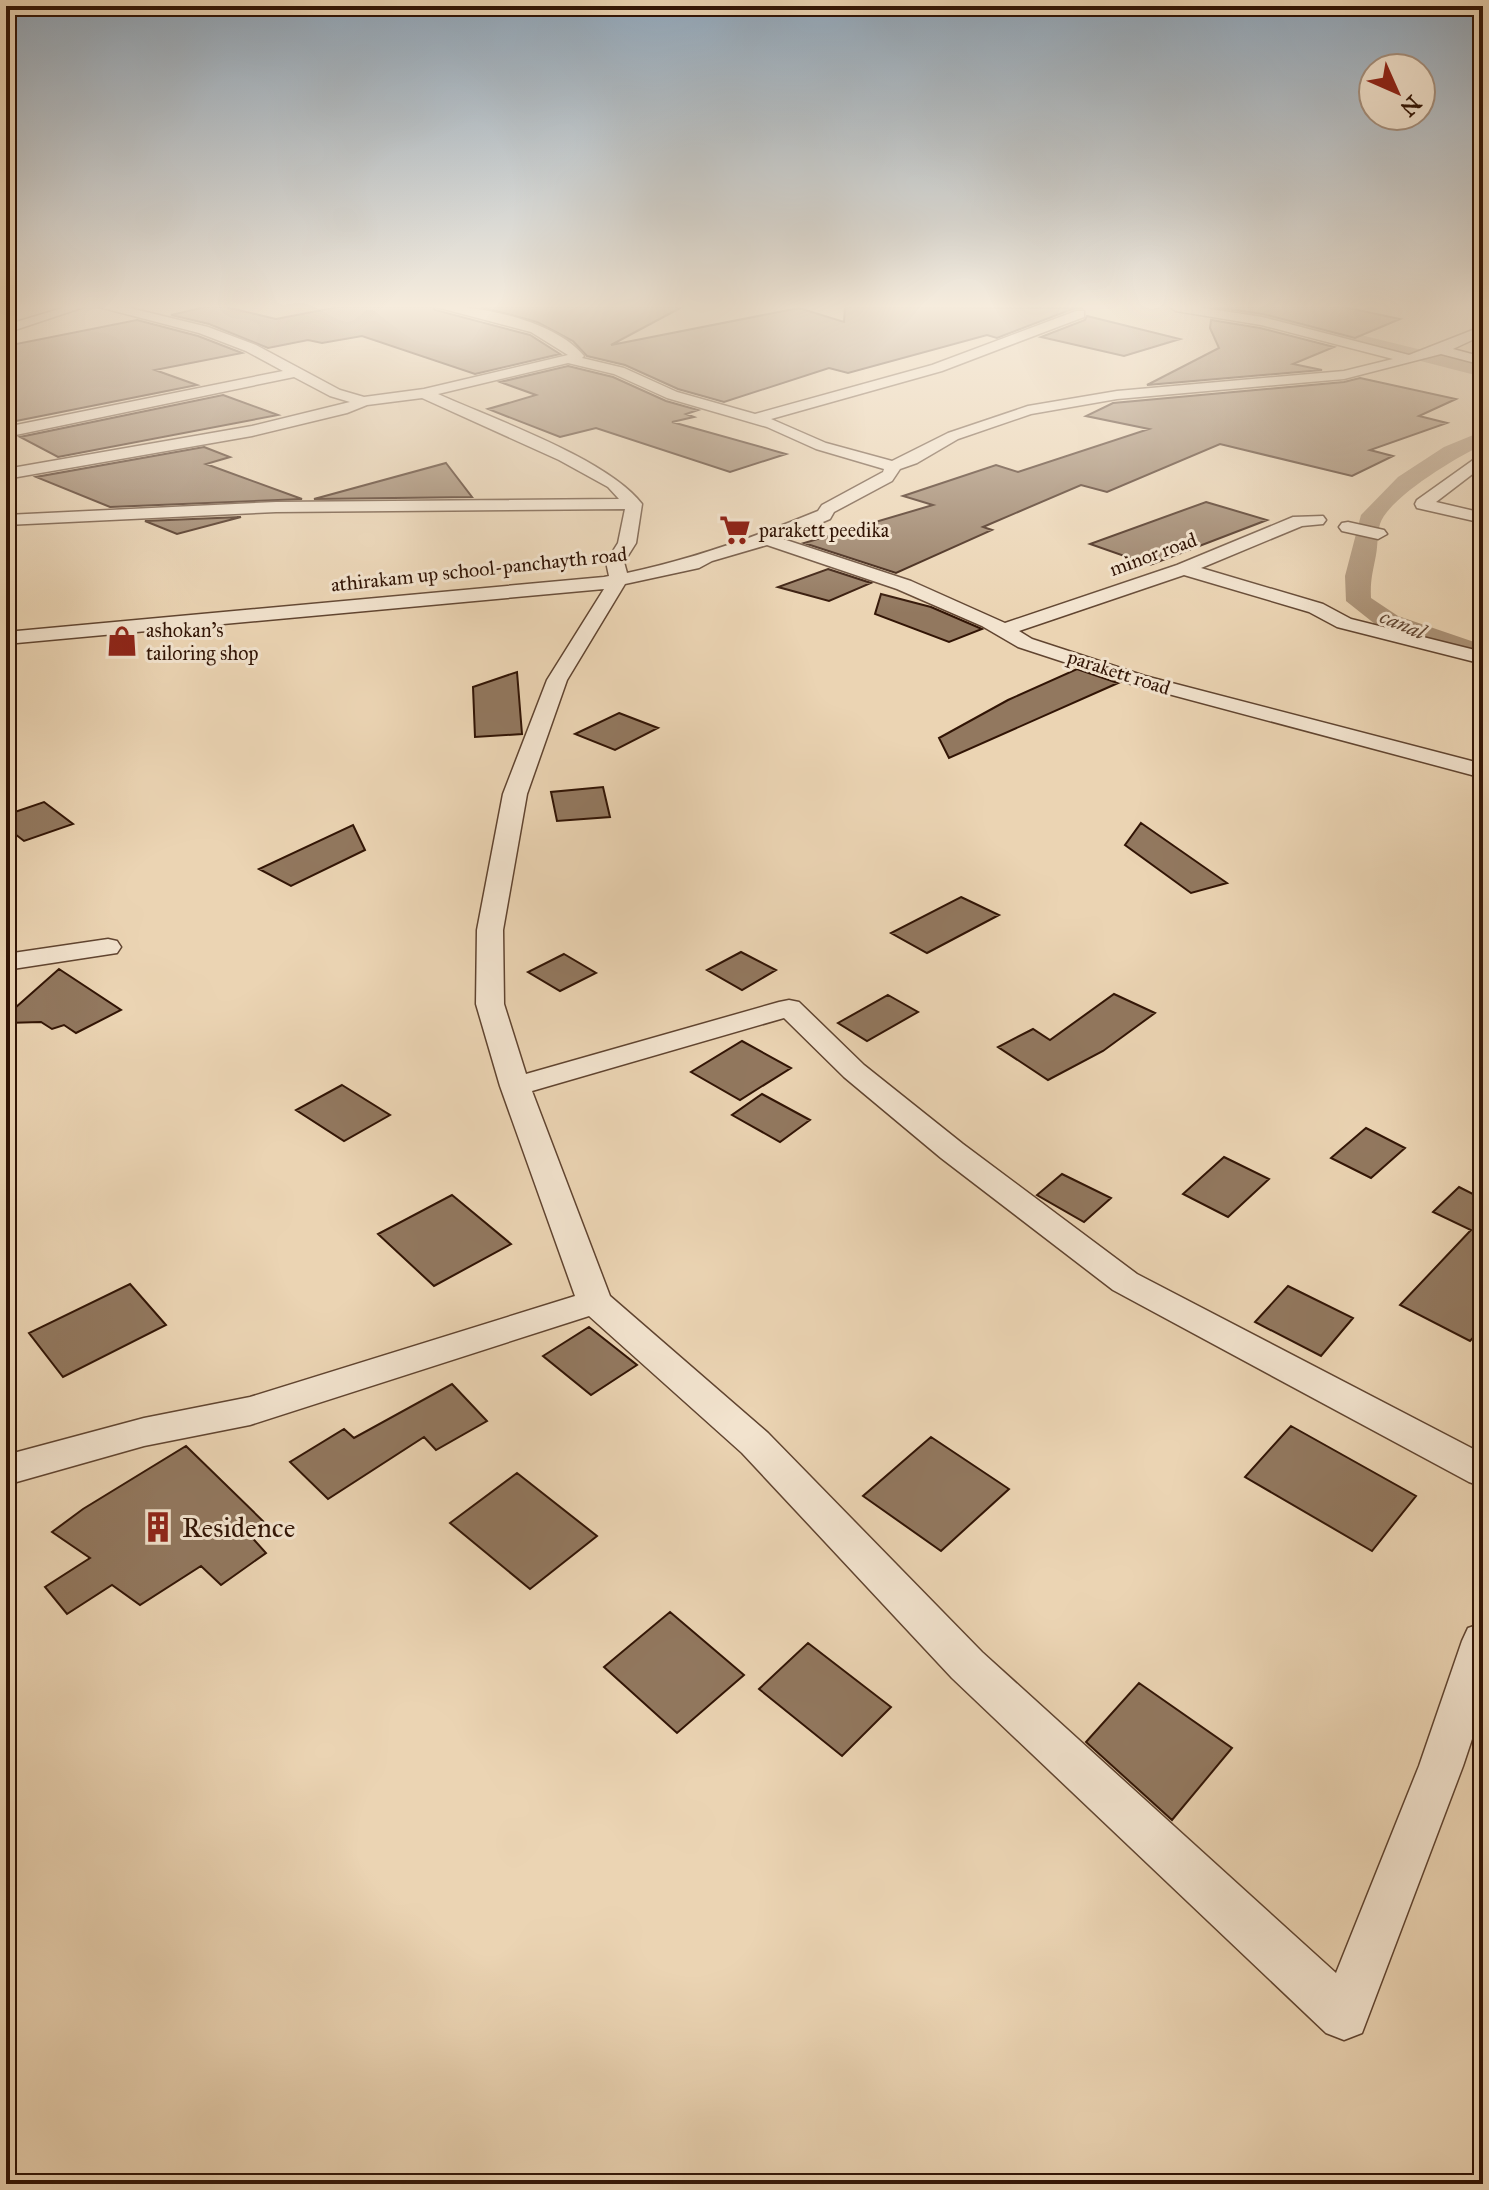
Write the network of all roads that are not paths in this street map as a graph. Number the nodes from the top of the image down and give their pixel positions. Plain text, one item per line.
1 (126, 409) edge
2 (344, 409) edge
3 (460, 409) edge
4 (721, 409) edge
5 (790, 409) edge
6 (1033, 409) edge
7 (755, 419) junction
8 (6, 432) edge
9 (1483, 458) edge
10 (892, 466) junction
11 (6, 474) edge
12 (634, 504) junction
13 (1483, 518) edge
14 (6, 520) edge
15 (1317, 520) dead end
16 (1348, 527) dead end
17 (1378, 534) dead end
18 (767, 539) junction
19 (1183, 569) junction
20 (619, 579) junction
21 (1004, 630) junction
22 (6, 638) edge
23 (1483, 658) edge
24 (1483, 771) edge
25 (108, 947) dead end
26 (6, 962) edge
27 (515, 1086) junction
28 (595, 1302) junction
29 (6, 1470) edge
30 (1483, 1472) edge
31 (1483, 1641) edge

1 - 8 street
2 - 11 street
3 - 12 street
4 - 7 street
5 - 7 street
6 - 10 street, athirakam up school-panchayth road
7 - 10 street
9 - 13 street
10 - 18 street, athirakam up school-panchayth road
12 - 14 street
12 - 20 street
15 - 19 street, minor road
16 - 17 street
18 - 20 street, athirakam up school-panchayth road
18 - 21 street, parakett road
19 - 21 street, minor road
19 - 23 street
20 - 22 street, athirakam up school-panchayth road
20 - 27 street
21 - 24 street, parakett road
25 - 26 street
27 - 28 street
27 - 30 street
28 - 29 street
28 - 31 street

